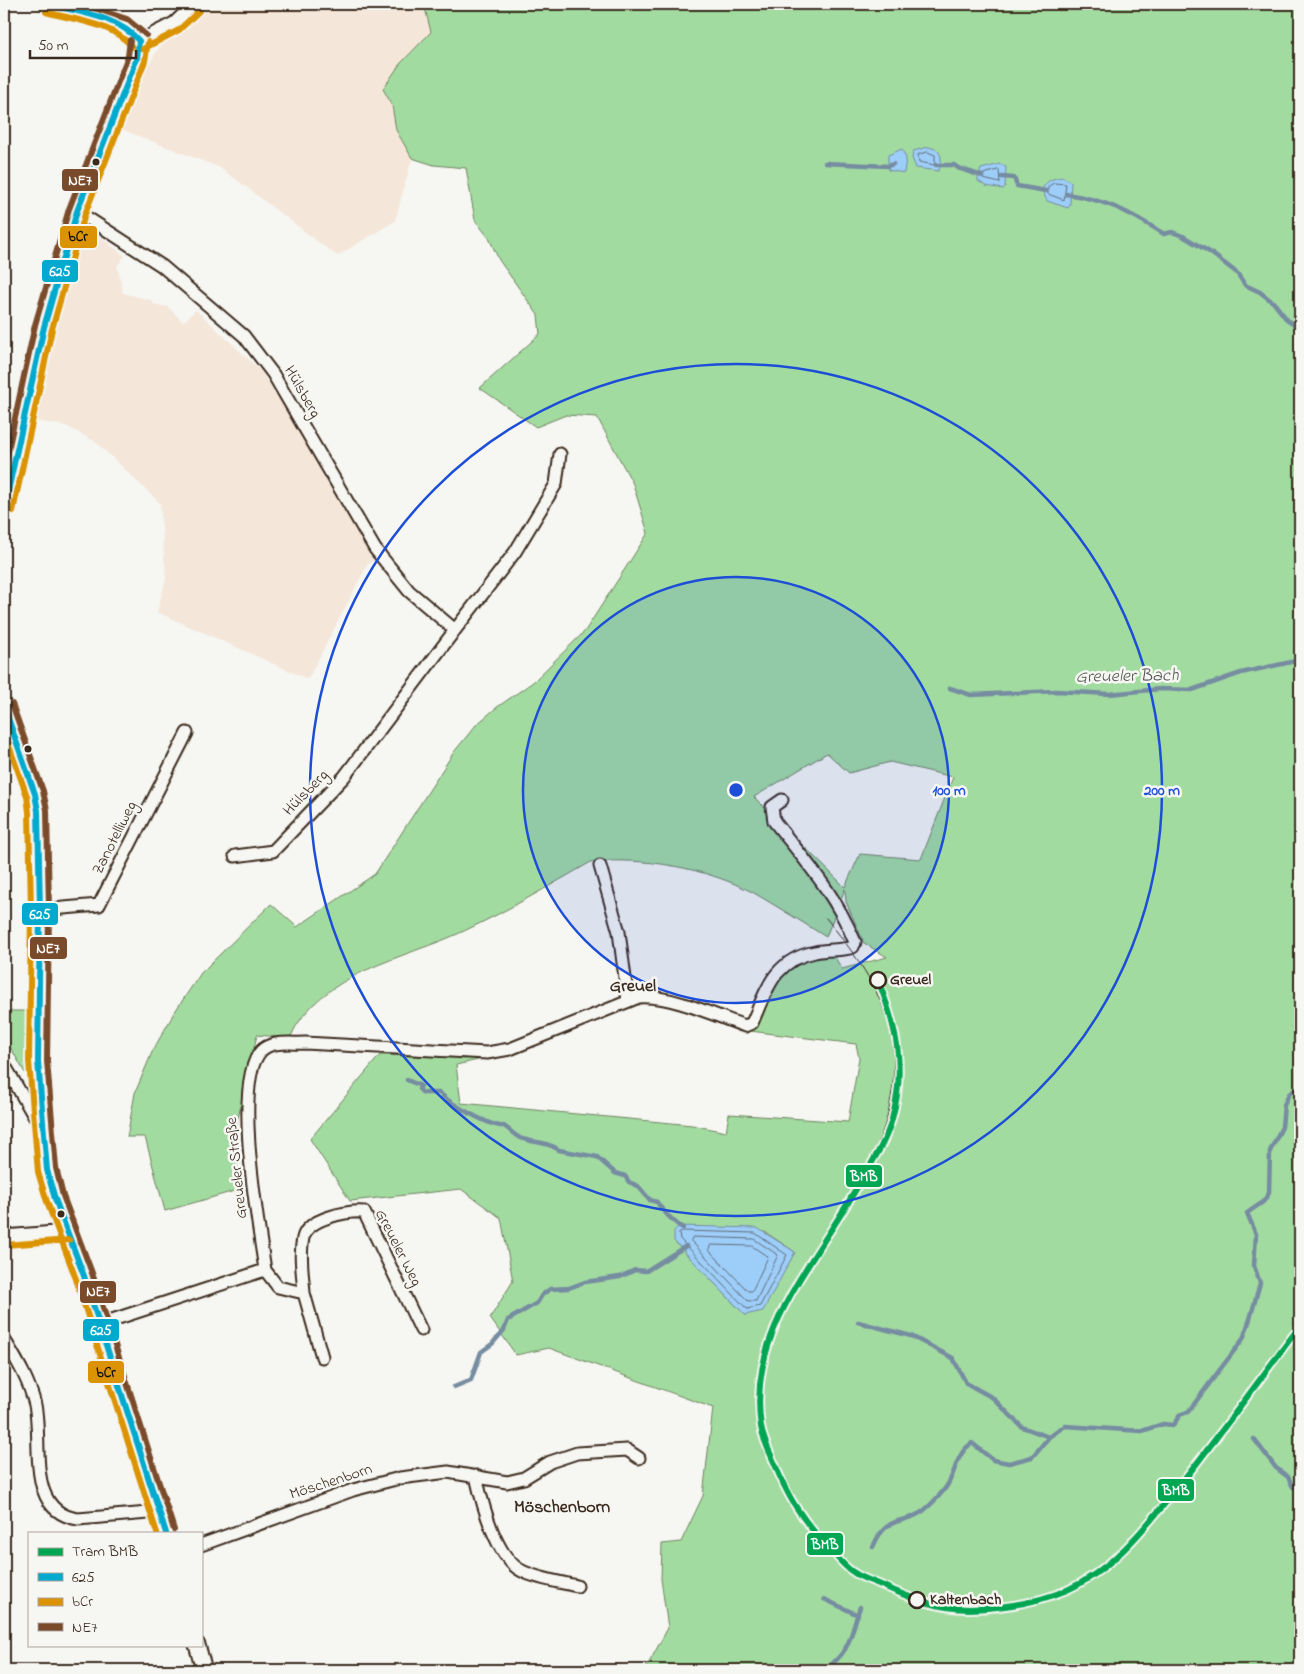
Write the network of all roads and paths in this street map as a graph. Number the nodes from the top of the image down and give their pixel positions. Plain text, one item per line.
1 (48, 4) edge
2 (194, 4) edge
3 (139, 41) junction
4 (77, 211) junction
5 (560, 454) dead end
6 (4, 510) edge
7 (455, 630) junction
8 (4, 707) edge
9 (187, 733) dead end
10 (9, 737) edge
11 (782, 800) dead end
12 (235, 856) dead end
13 (600, 866) dead end
14 (40, 910) junction
15 (628, 1000) junction
16 (4, 1064) edge
17 (42, 1130) junction
18 (68, 1231) junction
19 (4, 1236) edge
20 (265, 1270) junction
21 (304, 1293) junction
22 (100, 1324) junction
23 (421, 1330) dead end
24 (4, 1339) edge
25 (322, 1357) dead end
26 (640, 1458) dead end
27 (476, 1476) junction
28 (160, 1512) junction
29 (166, 1532) edge
30 (202, 1545) edge
31 (577, 1586) dead end
32 (197, 1646) edge
33 (204, 1670) edge

1 - 3 street
2 - 3 street
3 - 4 street
4 - 6 street
4 - 7 street, Hülsberg
5 - 7 street, Hülsberg
7 - 12 street, Hülsberg
8 - 10 street
9 - 14 street, Zanotelliweg
10 - 14 street
11 - 15 street
13 - 15 street
14 - 17 street
15 - 20 street, Greueler Straße
16 - 17 street
17 - 18 street
18 - 19 street
18 - 22 street
20 - 21 street
20 - 22 street
21 - 23 street, Greueler Weg
21 - 25 street, Greueler Weg
22 - 28 street
24 - 28 street
26 - 27 street, Möschenborn
27 - 30 street, Möschenborn
27 - 31 street
28 - 29 street
32 - 33 street

